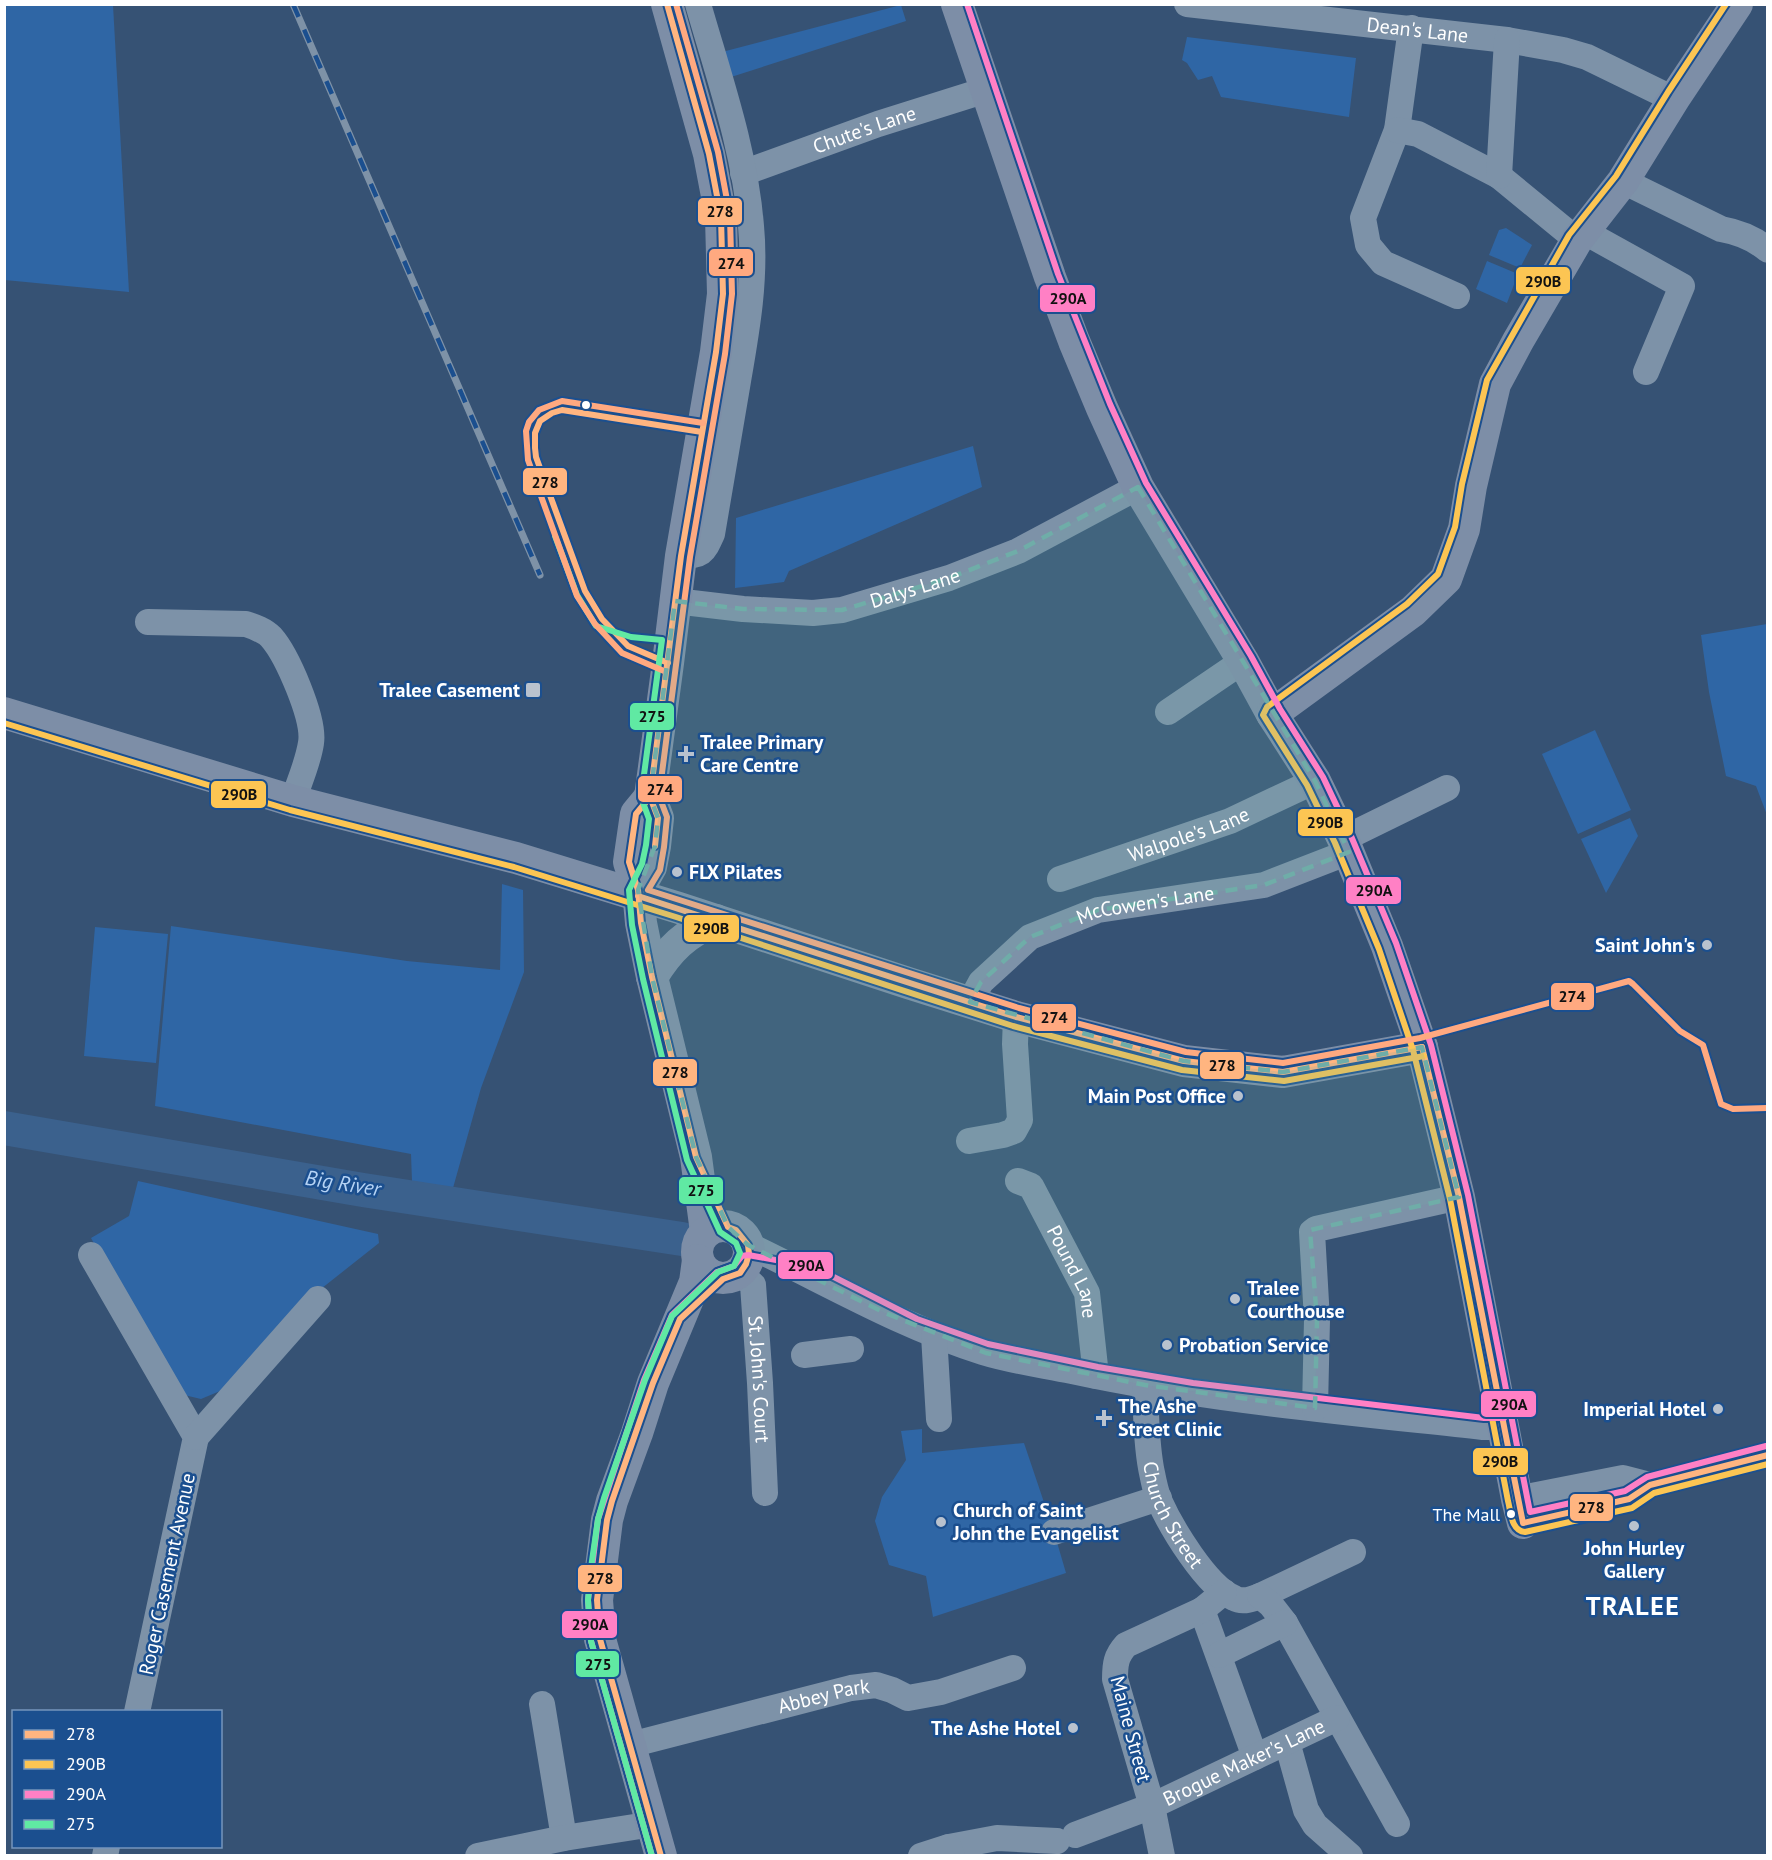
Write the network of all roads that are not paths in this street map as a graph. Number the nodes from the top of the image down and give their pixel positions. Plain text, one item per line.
1 (667, 4) edge
2 (698, 4) edge
3 (957, 4) edge
4 (1187, 4) edge
5 (1737, 4) edge
6 (1327, 12) edge
7 (1411, 28) junction
8 (1507, 40) junction
9 (986, 90) junction
10 (1674, 97) junction
11 (1397, 130) junction
12 (743, 173) junction
13 (1499, 176) junction
14 (1623, 181) junction
15 (1580, 235) junction
16 (1767, 250) edge
17 (1457, 296) dead end
18 (1646, 372) dead end
19 (1138, 487) junction
20 (681, 556) junction
21 (675, 601) junction
22 (148, 622) dead end
23 (1243, 661) junction
24 (1167, 712) dead end
25 (4, 713) edge
26 (1272, 714) junction
27 (1315, 781) junction
28 (1447, 788) dead end
29 (293, 801) junction
30 (1346, 845) junction
31 (1060, 879) dead end
32 (638, 893) junction
33 (716, 920) junction
34 (652, 977) junction
35 (970, 1002) junction
36 (1016, 1017) junction
37 (1422, 1047) junction
38 (969, 1141) dead end
39 (1018, 1182) dead end
40 (1459, 1197) junction
41 (727, 1254) junction
42 (91, 1255) dead end
43 (318, 1299) dead end
44 (934, 1335) junction
45 (851, 1349) dead end
46 (804, 1355) dead end
47 (1096, 1376) junction
48 (1145, 1385) junction
49 (1316, 1408) junction
50 (939, 1419) dead end
51 (1504, 1427) junction
52 (196, 1437) junction
53 (1767, 1455) edge
54 (765, 1493) dead end
55 (1159, 1498) junction
56 (1520, 1511) joint
57 (1054, 1532) dead end
58 (1353, 1552) dead end
59 (1224, 1592) junction
60 (1260, 1596) junction
61 (1202, 1610) junction
62 (1285, 1623) junction
63 (1219, 1655) junction
64 (1013, 1668) dead end
65 (542, 1704) dead end
66 (137, 1710) edge
67 (1337, 1718) junction
68 (1287, 1742) junction
69 (630, 1745) junction
70 (1255, 1757) junction
71 (1152, 1806) junction
72 (653, 1824) junction
73 (1397, 1824) dead end
74 (564, 1838) junction
75 (950, 1851) edge
76 (478, 1856) edge
77 (660, 1856) edge
78 (921, 1856) edge
79 (1162, 1856) edge
80 (1350, 1856) edge

1 - 20 main road
2 - 12 street
3 - 9 main road
4 - 6 street, Dean's Lane
5 - 10 main road
6 - 7 street, Dean's Lane
7 - 8 street, Dean's Lane
7 - 11 street
8 - 10 street, Dean's Lane
8 - 13 street
9 - 12 street, Chute's Lane
9 - 19 main road
10 - 14 main road
11 - 13 street
11 - 17 street
12 - 20 street
13 - 15 street
14 - 15 main road
14 - 16 street
15 - 18 street
15 - 26 main road
19 - 21 street, Dalys Lane
19 - 23 main road
20 - 21 main road
21 - 32 main road
22 - 29 street
23 - 24 street
23 - 26 main road
25 - 29 main road
26 - 27 main road
27 - 30 main road
27 - 31 street, Walpole's Lane
28 - 30 street, McCowen's Lane
29 - 32 main road
30 - 35 street, McCowen's Lane
30 - 37 main road
32 - 33 main road
32 - 34 main road
33 - 34 main road
33 - 35 main road
34 - 41 main road
35 - 36 main road
36 - 37 main road
36 - 38 street
37 - 40 main road
39 - 47 street, Pound Lane
40 - 49 street
40 - 51 main road
41 - 44 street
41 - 54 street, St. John's Court
41 - 69 main road
42 - 52 street
43 - 52 street, Roger Casement Avenue
44 - 47 street
44 - 50 street
45 - 46 street
47 - 48 street
48 - 49 street
48 - 55 street, Church Street
49 - 51 street
51 - 56 main road
52 - 66 street, Roger Casement Avenue
53 - 56 street
55 - 57 street
55 - 59 street, Church Street
58 - 60 street
59 - 60 street
59 - 61 street, Maine Street
60 - 62 street
61 - 63 street
61 - 71 street, Maine Street
62 - 63 street
62 - 67 street
63 - 70 street
64 - 69 street, Abbey Park
65 - 74 street
67 - 68 street, Brogue Maker's Lane
67 - 73 street
68 - 70 street, Brogue Maker's Lane
68 - 80 street
69 - 72 main road
70 - 71 street, Brogue Maker's Lane
71 - 75 street, Brogue Maker's Lane
71 - 79 street, Maine Street
72 - 74 street
72 - 77 main road
74 - 76 street
75 - 78 street

